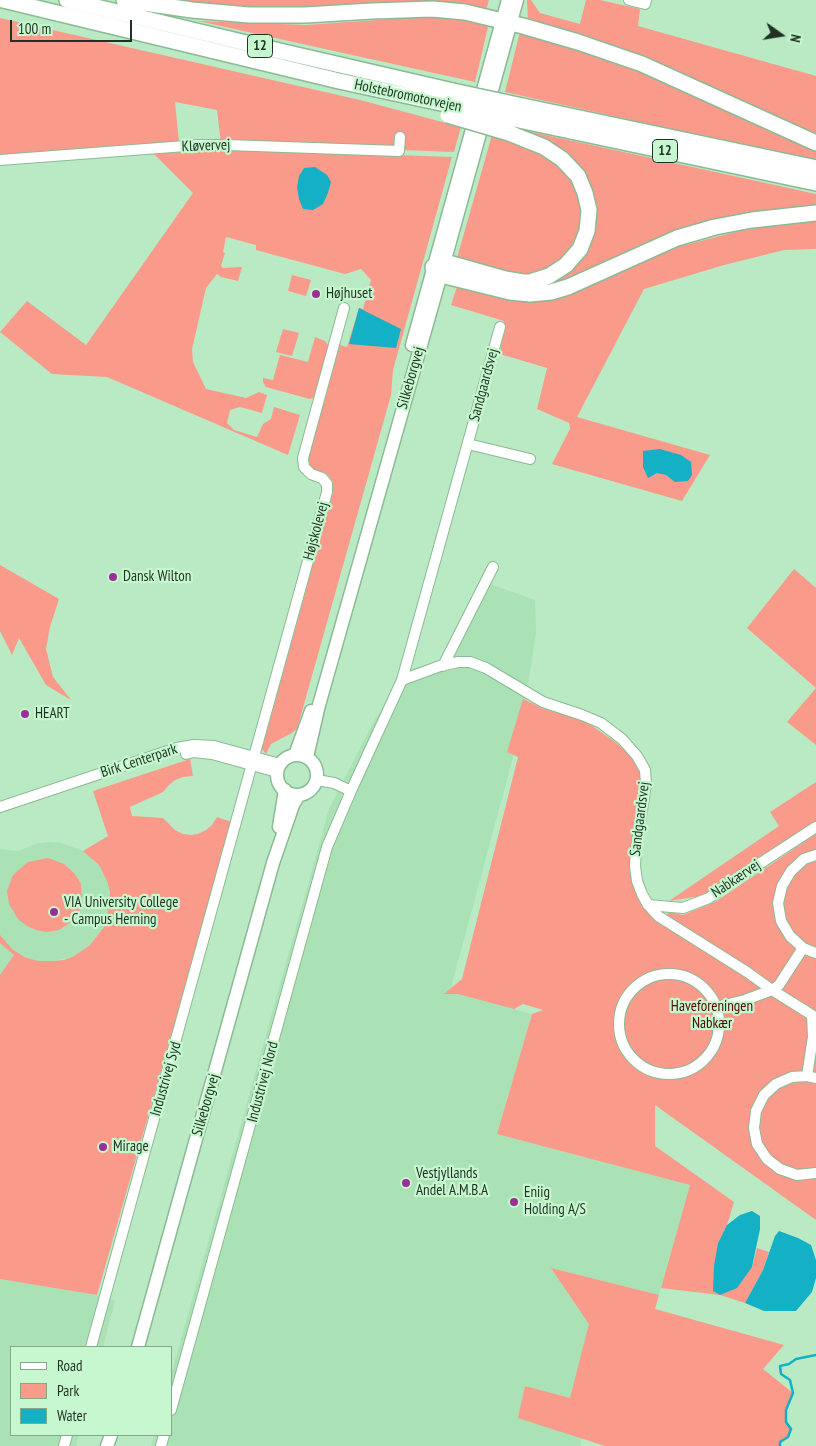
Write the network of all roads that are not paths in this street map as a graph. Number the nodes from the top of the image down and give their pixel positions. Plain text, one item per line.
1 (3, 0) edge
2 (67, 0) edge
3 (124, 0) edge
4 (508, 0) edge
5 (517, 0) edge
6 (629, 0) edge
7 (646, 0) edge
8 (0, 8) edge
9 (506, 22) junction
10 (131, 32) junction
11 (450, 104) junction
12 (514, 119) junction
13 (400, 137) dead end
14 (816, 143) edge
15 (0, 160) edge
16 (816, 168) edge
17 (816, 184) edge
18 (816, 213) edge
19 (440, 268) junction
20 (344, 308) dead end
21 (500, 327) dead end
22 (468, 444) junction
23 (530, 459) dead end
24 (494, 567) dead end
25 (443, 666) junction
26 (402, 680) junction
27 (301, 756) junction
28 (253, 761) junction
29 (279, 768) junction
30 (317, 780) junction
31 (285, 790) junction
32 (351, 791) junction
33 (299, 794) junction
34 (0, 807) edge
35 (0, 814) edge
36 (816, 827) edge
37 (816, 855) edge
38 (273, 862) junction
39 (648, 905) junction
40 (803, 948) junction
41 (816, 953) edge
42 (772, 990) junction
43 (716, 1007) junction
44 (812, 1077) edge
45 (816, 1173) edge
46 (91, 1346) edge
47 (138, 1346) edge
48 (172, 1406) edge

1 - 10 highway, Holstebromotorvejen / 12
2 - 11 highway, Holstebromotorvejen / 12
3 - 9 highway
4 - 9 main road, Silkeborgvej
5 - 9 main road, Silkeborgvej
6 - 7 street
8 - 10 highway
9 - 14 highway
9 - 19 main road, Silkeborgvej
10 - 11 highway, Holstebromotorvejen / 12
11 - 12 highway, bridge
11 - 12 highway, Holstebromotorvejen / 12, bridge
12 - 16 highway, Holstebromotorvejen / 12
12 - 17 highway, Holstebromotorvejen / 12
12 - 19 highway
13 - 15 street, Kløvervej
18 - 19 highway
19 - 27 main road, Silkeborgvej
20 - 28 street, Højskolevej
21 - 22 street, Sandgaardsvej
22 - 23 street
22 - 26 street, Sandgaardsvej
24 - 25 street
25 - 26 street, Sandgaardsvej
25 - 39 street, Sandgaardsvej
26 - 32 street, Sandgaardsvej
27 - 29 main road
27 - 30 main road
28 - 29 street, Birk Centerpark
28 - 34 street, Birk Centerpark
28 - 35 street, Birk Centerpark
28 - 46 street, Industrivej Syd
29 - 31 main road
30 - 32 street
30 - 33 main road
31 - 33 main road
31 - 38 main road, Silkeborgvej
32 - 48 street, Industrivej Nord
33 - 38 main road, Silkeborgvej
36 - 39 street, Nabkærvej
37 - 40 street
38 - 47 main road, Silkeborgvej
39 - 42 street, Sandgaardsvej
40 - 41 street
40 - 42 street
42 - 43 street
42 - 44 street, Sandgaardsvej
43 - 43 street
44 - 45 street

